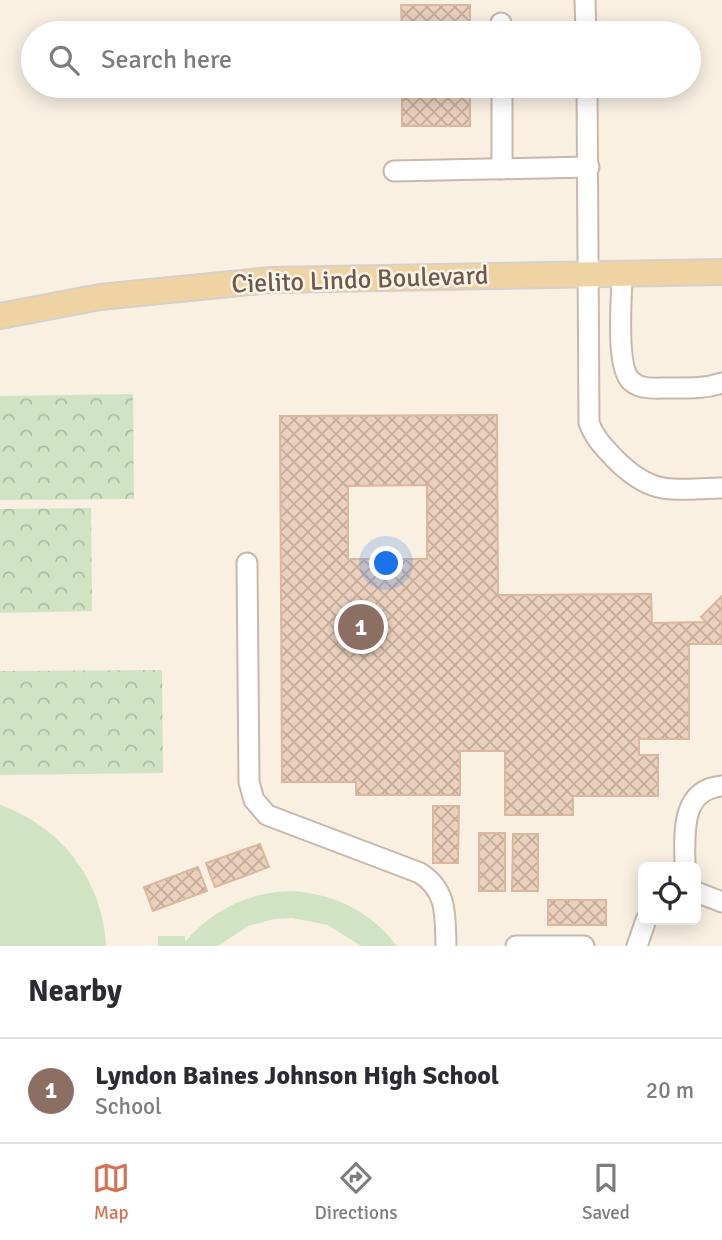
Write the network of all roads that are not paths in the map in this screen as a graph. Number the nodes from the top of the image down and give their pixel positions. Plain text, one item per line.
1 (585, 0) edge
2 (586, 21) edge
3 (502, 98) edge
4 (587, 98) edge
5 (589, 167) junction
6 (502, 169) junction
7 (394, 171) dead end
8 (722, 272) edge
9 (587, 274) junction
10 (622, 274) junction
11 (0, 316) edge
12 (722, 383) edge
13 (722, 488) edge
14 (247, 563) dead end
15 (722, 786) edge
16 (685, 862) edge
17 (701, 894) edge
18 (722, 902) edge
19 (644, 925) edge
20 (446, 946) edge
21 (516, 946) edge
22 (584, 946) edge
23 (637, 946) edge

1 - 2 street
3 - 6 street
4 - 5 street
5 - 6 street
5 - 9 street
6 - 7 street
8 - 10 main road, Cielito Lindo Boulevard
9 - 10 main road, Cielito Lindo Boulevard
9 - 11 main road, Cielito Lindo Boulevard
9 - 13 street
10 - 12 street
14 - 20 street
15 - 16 street
17 - 18 street
19 - 23 street
21 - 22 street

